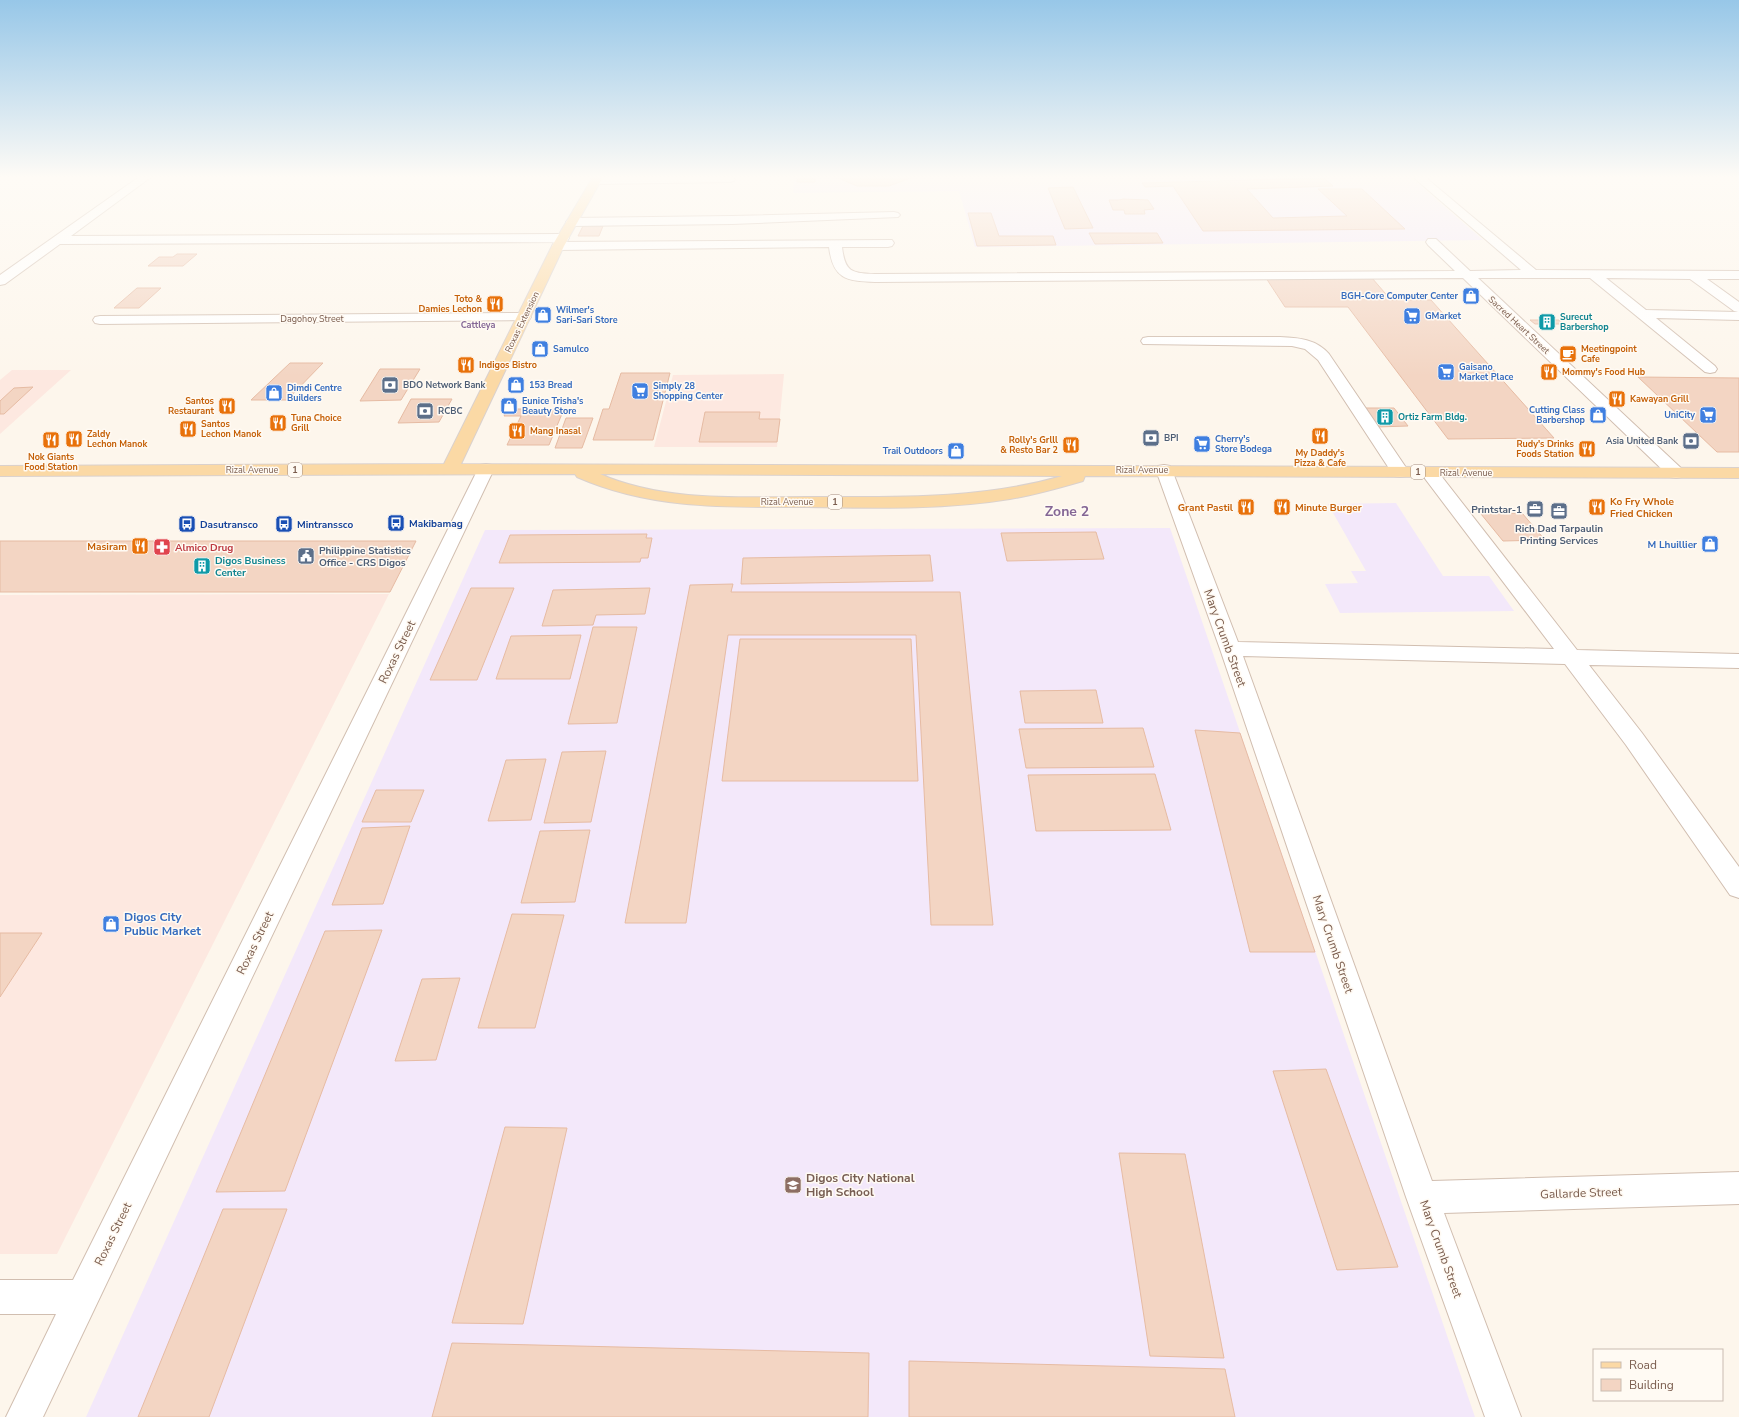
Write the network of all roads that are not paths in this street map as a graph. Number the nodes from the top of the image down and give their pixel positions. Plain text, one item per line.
1 (54, 243) edge
2 (560, 243) edge
3 (715, 243) edge
4 (881, 243) edge
5 (1433, 243) edge
6 (1496, 243) edge
7 (835, 244) junction
8 (1533, 274) junction
9 (1593, 274) junction
10 (1692, 274) junction
11 (1467, 275) junction
12 (1739, 275) edge
13 (0, 281) edge
14 (1739, 308) edge
15 (1642, 314) junction
16 (1739, 316) edge
17 (524, 317) junction
18 (100, 320) dead end
19 (1148, 342) dead end
20 (1710, 370) dead end
21 (450, 469) junction
22 (486, 469) junction
23 (575, 469) junction
24 (1097, 470) junction
25 (1164, 470) junction
26 (0, 471) edge
27 (1400, 472) junction
28 (1429, 472) junction
29 (1676, 473) junction
30 (1739, 473) edge
31 (1230, 649) junction
32 (1572, 658) junction
33 (1739, 661) edge
34 (1739, 887) edge
35 (1739, 1188) edge
36 (1422, 1197) junction
37 (0, 1297) edge
38 (83, 1297) junction
39 (24, 1417) edge
40 (1503, 1417) edge

1 - 13 street
2 - 17 main road, Roxas Extension
3 - 7 street
4 - 7 street
5 - 11 street, Sacred Heart Street
6 - 8 street
7 - 11 street
8 - 9 street
8 - 11 street
9 - 10 street
9 - 15 street
10 - 12 street
10 - 14 street
11 - 29 street, Sacred Heart Street
15 - 16 street
15 - 20 street
17 - 18 street, Dagohoy Street
17 - 21 main road, Roxas Extension
19 - 27 street
21 - 22 main road, Rizal Avenue / 1
21 - 26 main road, Rizal Avenue / 1
22 - 23 main road, Rizal Avenue / 1
22 - 38 street, Roxas Street
23 - 24 main road, Rizal Avenue / 1
23 - 24 main road, Rizal Avenue / 1
24 - 25 main road, Rizal Avenue / 1
25 - 27 main road, Rizal Avenue / 1
25 - 31 street, Mary Crumb Street
27 - 28 main road, Rizal Avenue / 1
28 - 29 main road, Rizal Avenue / 1
28 - 32 street
29 - 30 main road, Rizal Avenue / 1
31 - 32 street
31 - 36 street, Mary Crumb Street
32 - 33 street
32 - 34 street
35 - 36 street, Gallarde Street
36 - 40 street, Mary Crumb Street
37 - 38 street
38 - 39 street, Roxas Street

